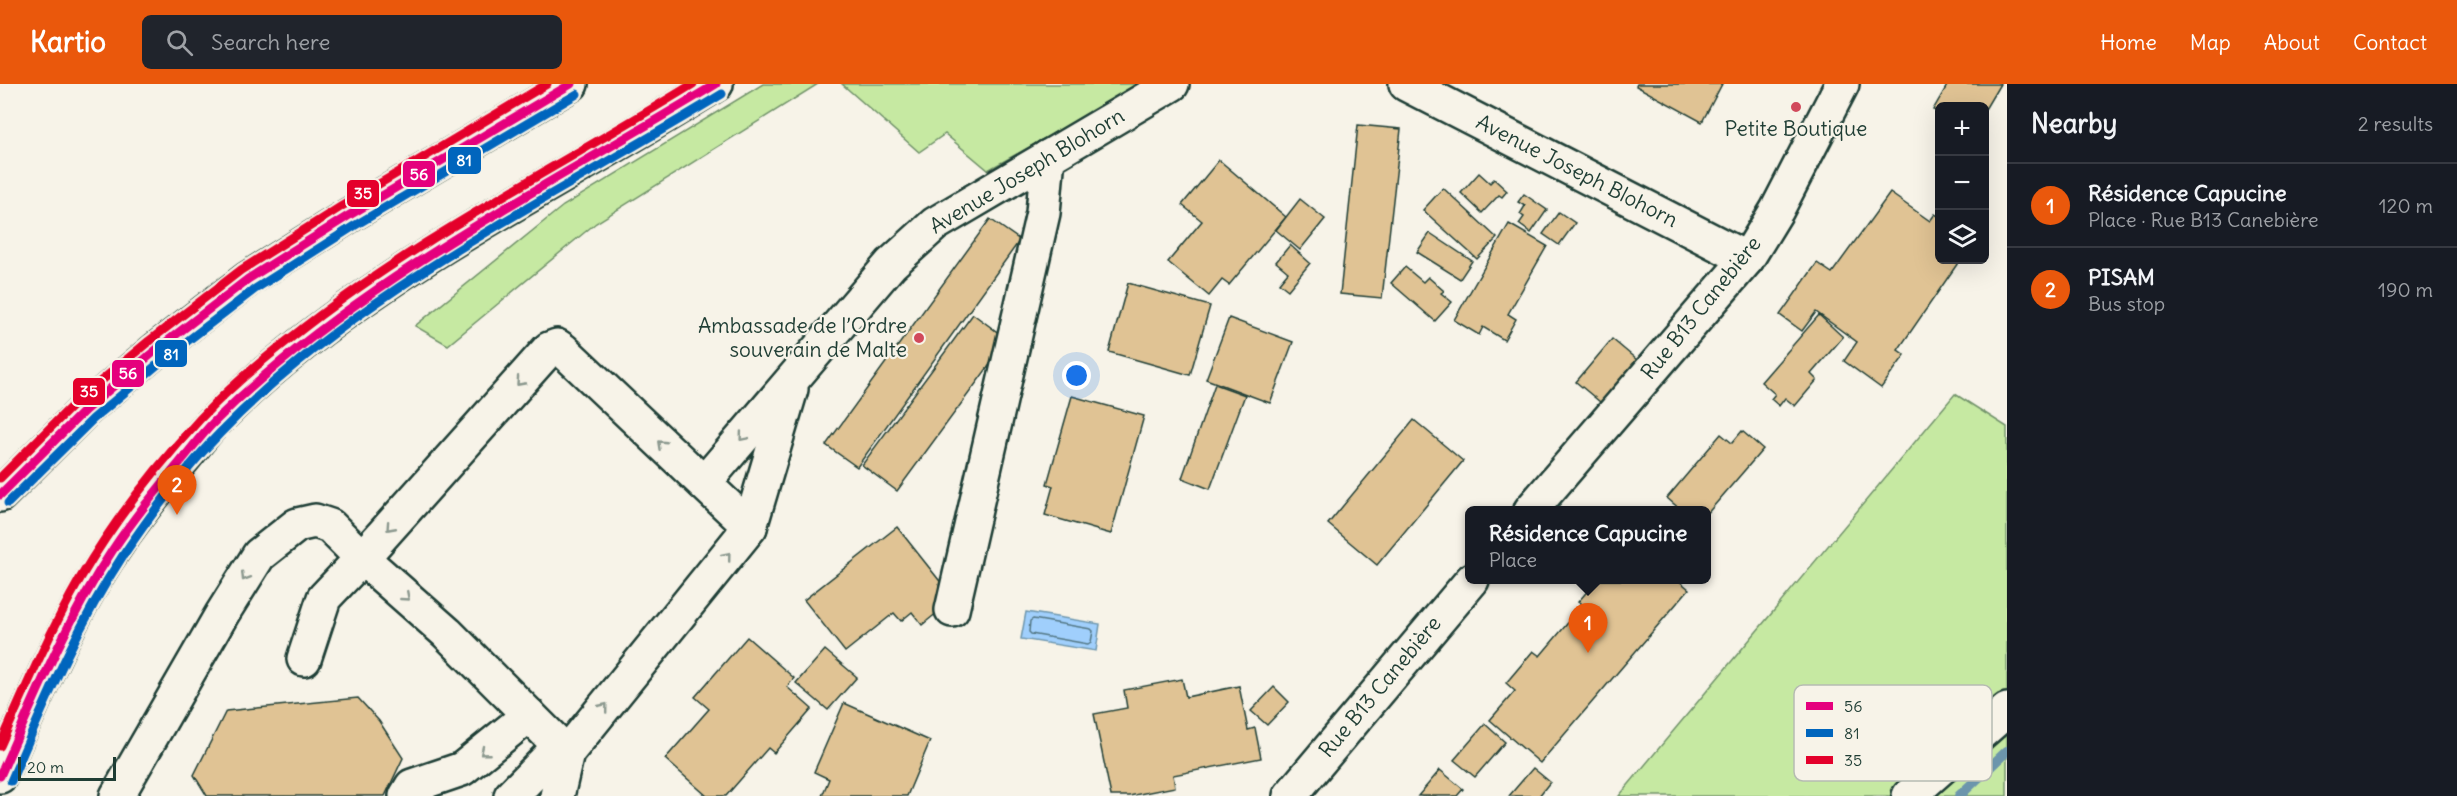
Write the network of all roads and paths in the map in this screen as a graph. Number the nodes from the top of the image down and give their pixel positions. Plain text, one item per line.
1 (572, 84) edge
2 (716, 84) edge
3 (1172, 84) edge
4 (1406, 84) edge
5 (1842, 84) edge
6 (1048, 157) junction
7 (1747, 259) junction
8 (795, 376) junction
9 (704, 483) junction
10 (0, 495) edge
11 (1534, 506) edge
12 (750, 527) junction
13 (362, 558) junction
14 (1468, 584) edge
15 (952, 610) dead end
16 (304, 659) dead end
17 (2007, 710) edge
18 (529, 715) junction
19 (1992, 723) edge
20 (564, 749) junction
21 (0, 776) edge
22 (1926, 781) edge
23 (117, 796) edge
24 (406, 796) edge
25 (511, 796) edge
26 (556, 796) edge
27 (1290, 796) edge
28 (1909, 796) edge

1 - 10 street
2 - 21 street
3 - 6 street, Avenue Joseph Blohorn
4 - 7 street, Avenue Joseph Blohorn
5 - 7 street, Rue B13 Canebière
6 - 8 street, Avenue Joseph Blohorn
6 - 15 street
7 - 11 street, Rue B13 Canebière
8 -> 9 street, Avenue Joseph Blohorn
8 - 12 street
9 - 12 street
9 -> 13 street
20 -> 12 street
13 - 16 street
13 -> 18 street
13 -> 23 street
14 - 27 street, Rue B13 Canebière
17 - 19 street
18 - 20 street
18 -> 24 street
20 - 25 street
20 - 26 street
22 - 28 street

